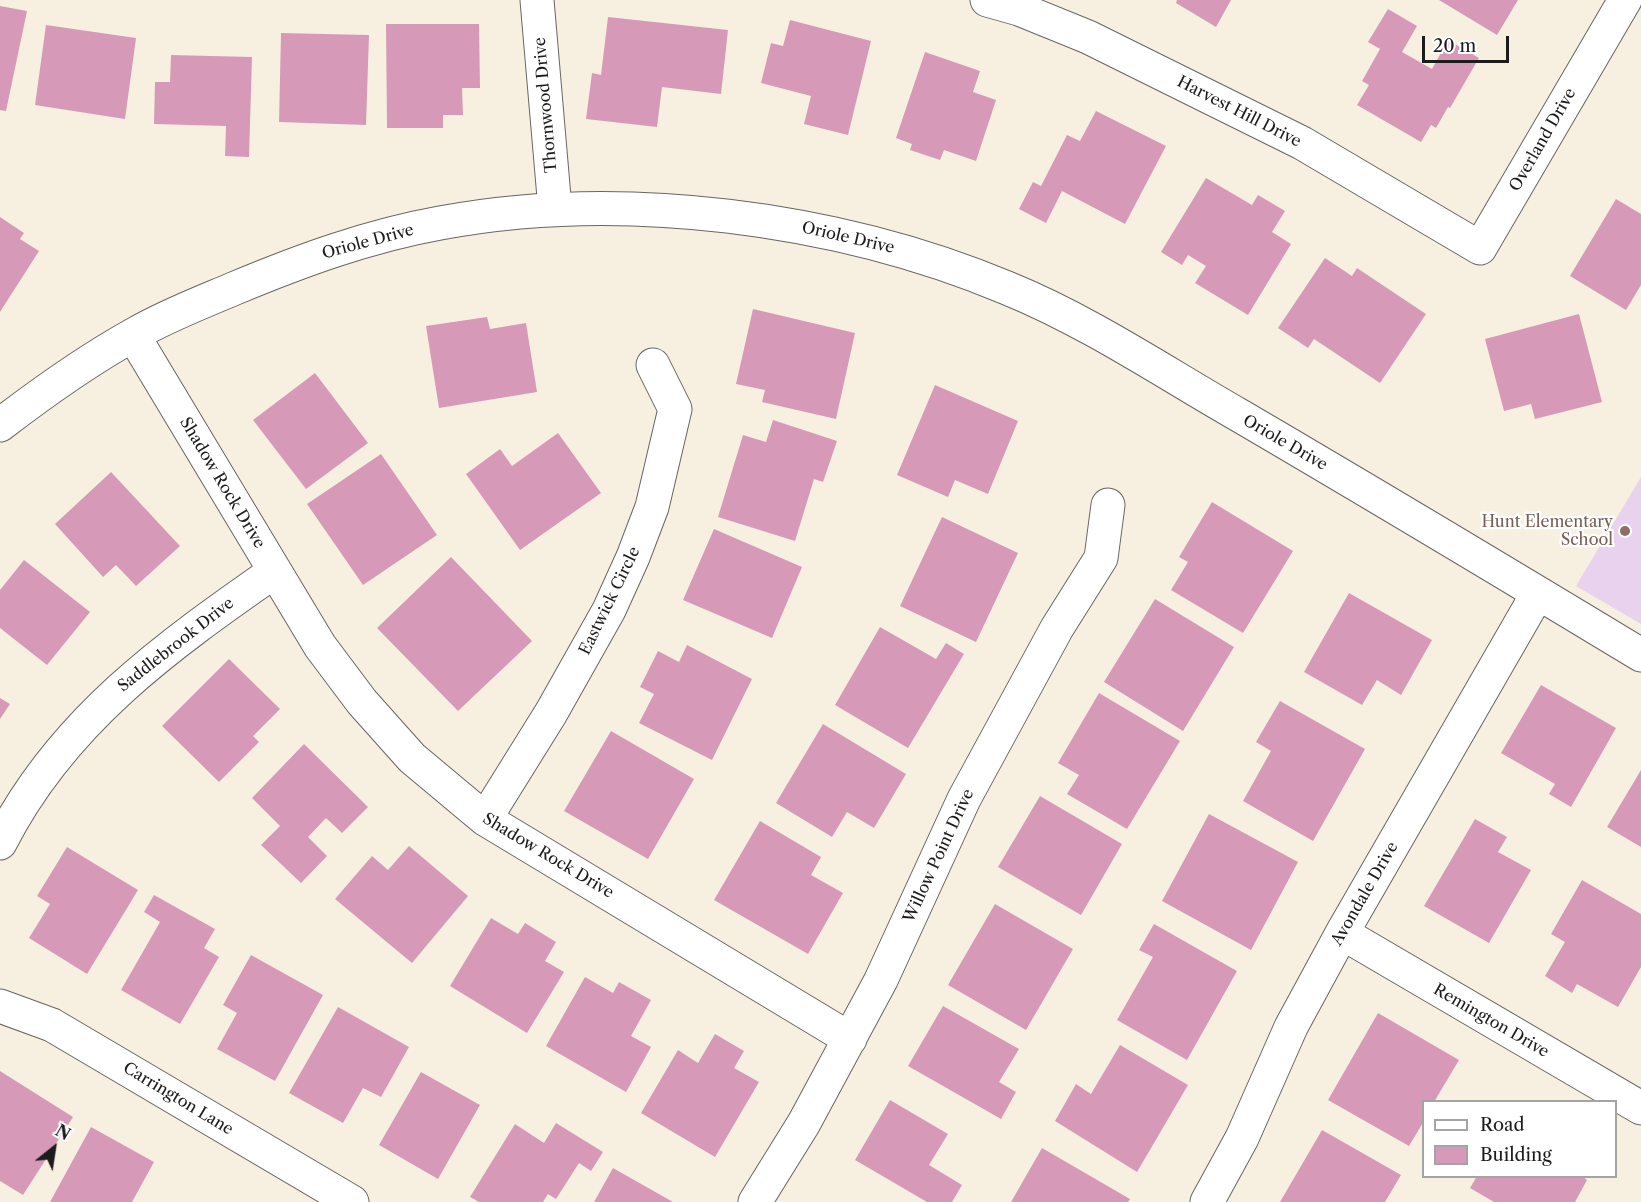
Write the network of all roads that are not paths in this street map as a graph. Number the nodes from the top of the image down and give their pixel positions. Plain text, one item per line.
1 (537, 0) edge
2 (987, 0) edge
3 (1625, 0) edge
4 (1020, 4) edge
5 (555, 209) junction
6 (1480, 248) joint
7 (133, 335) junction
8 (653, 365) dead end
9 (0, 425) edge
10 (1108, 505) dead end
11 (275, 571) junction
12 (1538, 593) junction
13 (1641, 655) edge
14 (485, 819) junction
15 (0, 843) edge
16 (1342, 933) junction
17 (0, 1006) edge
18 (850, 1039) junction
19 (1641, 1108) edge
20 (352, 1202) edge
21 (755, 1202) edge
22 (1207, 1202) edge

1 - 5 street, Thornwood Drive
2 - 4 street, Harvest Hill Drive
3 - 6 street, Overland Drive
4 - 6 street, Harvest Hill Drive
5 - 7 street, Oriole Drive
5 - 12 street, Oriole Drive
7 - 9 street, Oriole Drive
7 - 11 street, Shadow Rock Drive
8 - 14 street, Eastwick Circle
10 - 18 street, Willow Point Drive
11 - 14 street, Shadow Rock Drive
11 - 15 street, Saddlebrook Drive
12 - 13 street, Oriole Drive
12 - 16 street, Avondale Drive
14 - 18 street, Shadow Rock Drive
16 - 19 street, Remington Drive
16 - 22 street, Avondale Drive
17 - 20 street, Carrington Lane
18 - 21 street, Willow Point Drive

